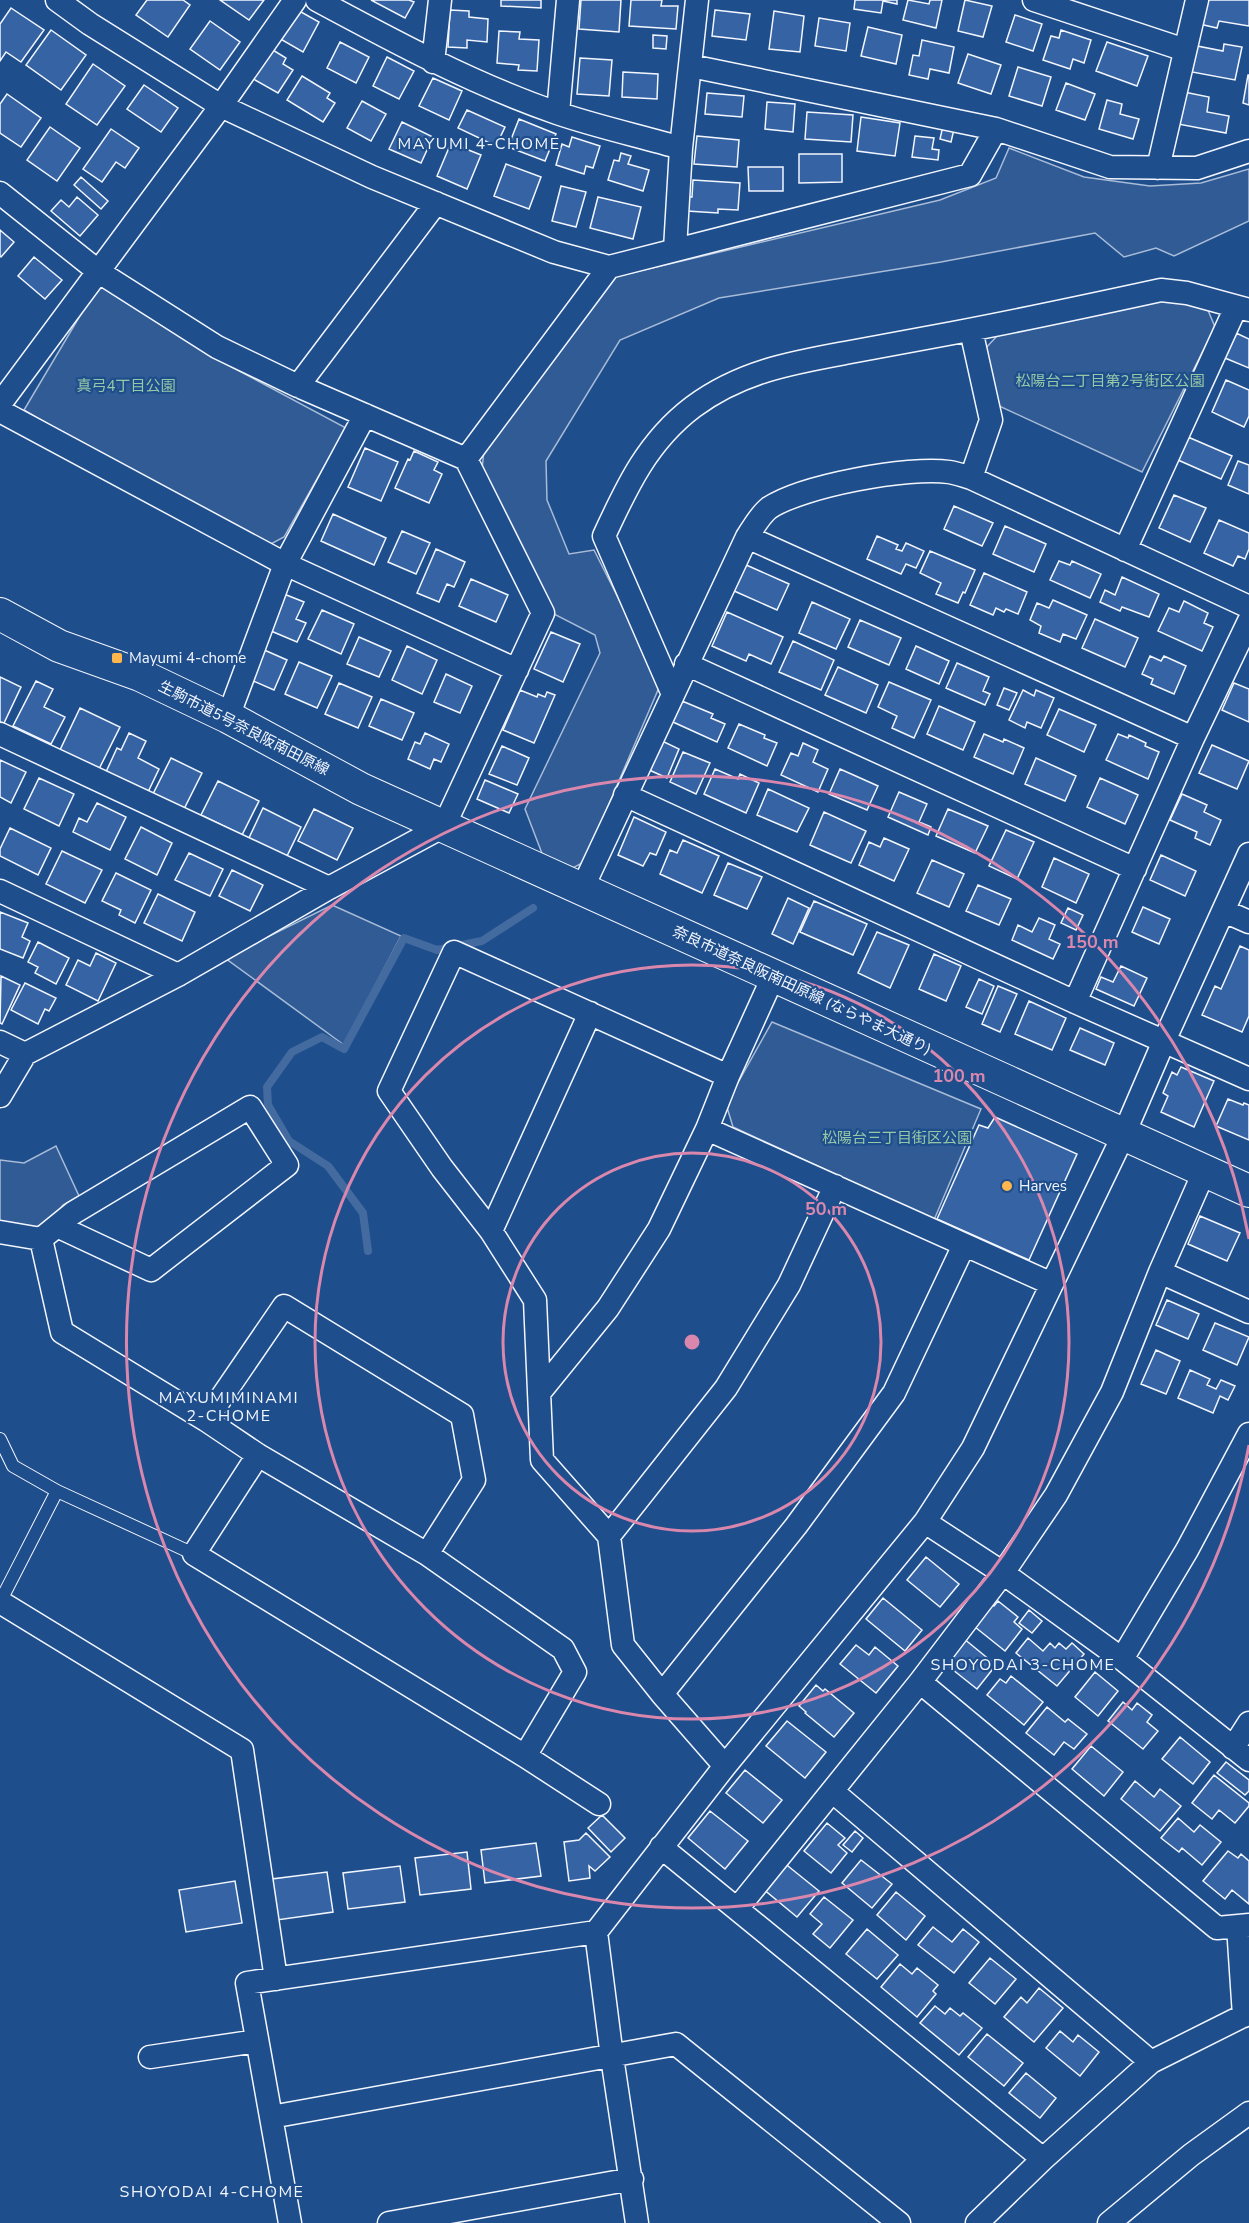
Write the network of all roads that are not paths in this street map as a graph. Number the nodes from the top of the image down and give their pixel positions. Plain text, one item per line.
1 (57, 0) edge
2 (296, 0) edge
3 (317, 0) edge
4 (440, 0) edge
5 (568, 0) edge
6 (697, 0) edge
7 (1034, 0) edge
8 (1197, 0) edge
9 (1185, 50) junction
10 (433, 62) junction
11 (691, 66) junction
12 (221, 106) junction
13 (558, 113) junction
14 (996, 129) junction
15 (681, 148) junction
16 (1249, 152) edge
17 (1158, 168) junction
18 (0, 193) edge
19 (435, 203) junction
20 (675, 249) junction
21 (609, 267) junction
22 (99, 272) junction
23 (1242, 309) edge
24 (971, 330) junction
25 (298, 386) junction
26 (0, 404) edge
27 (0, 411) edge
28 (365, 415) junction
29 (466, 459) junction
30 (971, 478) junction
31 (747, 537) junction
32 (1125, 550) junction
33 (285, 564) junction
34 (1249, 608) edge
35 (0, 614) edge
36 (1249, 621) edge
37 (686, 664) junction
38 (517, 670) junction
39 (672, 692) junction
40 (228, 717) junction
41 (0, 734) edge
42 (1193, 738) junction
43 (625, 795) junction
44 (444, 826) junction
45 (487, 845) joint
46 (1249, 854) edge
47 (1135, 869) junction
48 (329, 888) junction
49 (582, 889) junction
50 (0, 891) edge
51 (1224, 911) junction
52 (1249, 922) edge
53 (178, 975) junction
54 (773, 977) junction
55 (1076, 1002) junction
56 (590, 1013) junction
57 (1164, 1041) junction
58 (0, 1042) edge
59 (25, 1054) junction
60 (728, 1076) junction
61 (1249, 1079) edge
62 (0, 1096) edge
63 (707, 1130) junction
64 (1124, 1136) junction
65 (1204, 1172) junction
66 (836, 1186) junction
67 (1249, 1191) edge
68 (491, 1231) junction
69 (0, 1232) edge
70 (49, 1233) junction
71 (964, 1245) junction
72 (1160, 1272) junction
73 (1052, 1284) junction
74 (1249, 1312) edge
75 (539, 1393) junction
76 (206, 1420) junction
77 (1249, 1434) edge
78 (0, 1438) edge
79 (258, 1455) junction
80 (57, 1491) junction
81 (925, 1522) junction
82 (609, 1536) junction
83 (194, 1554) junction
84 (427, 1554) junction
85 (1003, 1573) junction
86 (0, 1602) edge
87 (1122, 1659) junction
88 (920, 1682) junction
89 (662, 1694) junction
90 (1249, 1723) edge
91 (1241, 1754) edge
92 (525, 1756) junction
93 (725, 1766) junction
94 (832, 1791) junction
95 (599, 1804) dead end
96 (661, 1847) junction
97 (737, 1910) junction
98 (1244, 1926) edge
99 (596, 1932) junction
100 (276, 1979) junction
101 (1246, 2014) edge
102 (257, 2041) junction
103 (150, 2057) dead end
104 (612, 2057) junction
105 (1151, 2062) junction
106 (1249, 2114) edge
107 (271, 2116) junction
108 (1043, 2159) junction
109 (632, 2179) junction
110 (640, 2220) edge
111 (290, 2223) edge
112 (389, 2223) edge
113 (899, 2223) edge
114 (977, 2223) edge
115 (1109, 2223) edge

1 - 12 street
2 - 12 street
3 - 10 street
4 - 10 street
5 - 13 street
6 - 11 street
7 - 9 street
8 - 9 street
9 - 17 street
10 - 13 street
11 - 14 street
11 - 15 street
12 - 19 street
12 - 22 street
13 - 15 street
14 - 17 street
14 - 20 street
15 - 20 street
16 - 17 street
18 - 22 street
19 - 21 street
19 - 25 street
20 - 21 street
21 - 29 street
22 - 25 street
22 - 26 street
23 - 24 street
23 - 32 street
24 - 30 street
24 - 39 street
25 - 28 street
27 - 33 street
28 - 29 street
28 - 33 street
29 - 38 street
30 - 31 street
30 - 32 street
31 - 37 street
31 - 42 street
32 - 34 street
33 - 38 street
33 - 40 street
35 - 40 street, 生駒市道5号奈良阪南田原線
36 - 42 street
37 - 39 street
37 - 47 street
38 - 44 street
39 - 43 street
40 - 44 street, 生駒市道5号奈良阪南田原線
41 - 48 street
42 - 47 street
43 - 49 street
43 - 55 street
44 - 45 street, 生駒市道5号奈良阪南田原線
44 - 48 street
45 - 49 street, 奈良市道奈良阪南田原線 (ならやま大通り)
46 - 51 street
47 - 55 street
48 - 53 street
49 - 54 street, 奈良市道奈良阪南田原線 (ならやま大通り)
50 - 53 street
51 - 52 street
51 - 57 street
53 - 59 street
54 - 60 street
54 - 64 street, 奈良市道奈良阪南田原線 (ならやま大通り)
55 - 57 street
56 - 60 street
56 - 68 street
56 - 68 street
57 - 61 street
57 - 64 street
58 - 59 street
59 - 62 street
60 - 63 street
63 - 66 street
63 - 75 street
64 - 65 street, 奈良市道奈良阪南田原線 (ならやま大通り)
64 - 73 street
65 - 67 street, 奈良市道奈良阪南田原線 (ならやま大通り)
65 - 72 street
66 - 71 street
66 - 82 street
68 - 75 street
69 - 70 street
70 - 70 street
70 - 76 street
71 - 73 street
71 - 89 street
72 - 74 street
72 - 85 street
73 - 81 street
75 - 82 street
76 - 79 street
76 - 84 street
77 - 87 street
78 - 80 lane
79 - 83 street
79 - 84 street
80 - 83 lane
80 - 86 lane
81 - 85 street
81 - 93 street
82 - 89 street
83 - 92 street
84 - 92 street
85 - 87 street
85 - 88 street
86 - 100 street
87 - 91 street
88 - 94 street
88 - 98 street
89 - 93 street
90 - 91 street
92 - 95 street
93 - 96 street
94 - 97 street
94 - 105 street
96 - 97 street
96 - 99 street
97 - 108 street
98 - 101 street
99 - 100 street
99 - 104 street
100 - 102 street
101 - 105 street
102 - 103 street
102 - 107 street
104 - 107 street
104 - 109 street
104 - 113 street
105 - 108 street
106 - 115 street
107 - 111 street
108 - 114 street
109 - 110 street
109 - 112 street

